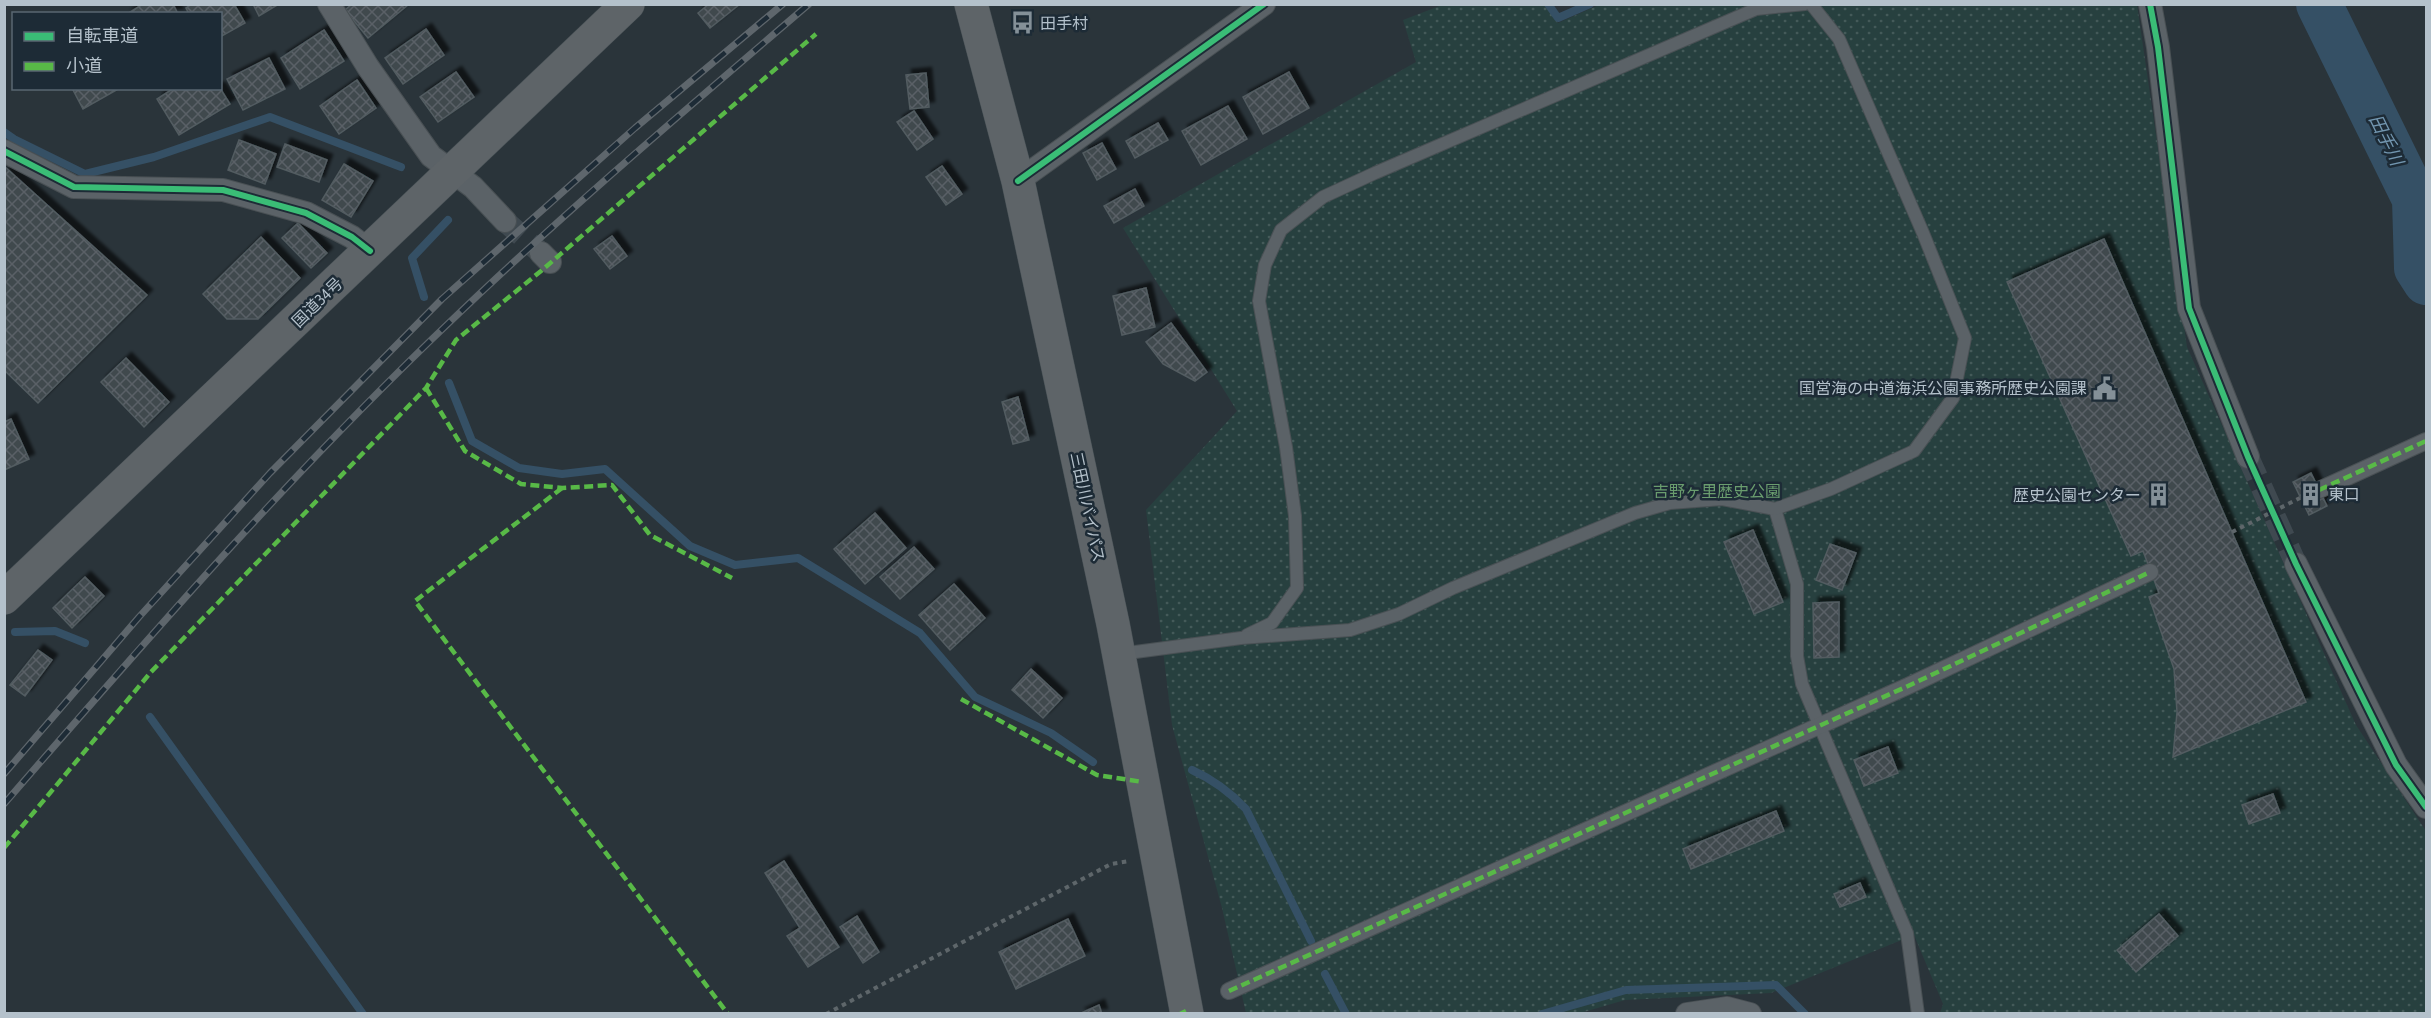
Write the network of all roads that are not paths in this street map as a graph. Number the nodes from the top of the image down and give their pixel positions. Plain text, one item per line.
1 (329, 4) edge
2 (628, 4) edge
3 (971, 4) edge
4 (1264, 4) edge
5 (1805, 4) edge
6 (1811, 4) edge
7 (2150, 4) edge
8 (4, 151) edge
9 (452, 173) junction
10 (1018, 181) junction
11 (505, 221) tunnel mouth
12 (370, 251) junction
13 (2427, 441) edge
14 (2248, 457) tunnel mouth
15 (2319, 490) dead end
16 (1775, 509) junction
17 (2296, 564) tunnel mouth
18 (2150, 572) dead end
19 (4, 598) edge
20 (1240, 638) junction
21 (1118, 655) junction
22 (1818, 724) junction
23 (2427, 807) edge
24 (1228, 991) dead end
25 (1187, 1014) edge
26 (1688, 1014) edge
27 (1750, 1014) edge
28 (1918, 1014) edge

1 - 9 street
2 - 9 highway, 国道34号
3 - 10 highway, 三田川バイパス
4 - 10 street
5 - 20 lane
6 - 16 lane
7 - 14 street
8 - 12 street
9 - 11 street
9 - 12 highway, 国道34号
10 - 21 highway, 三田川バイパス
12 - 19 highway, 国道34号
13 - 15 street
16 - 20 lane
16 - 22 lane
17 - 23 street
18 - 22 street
20 - 21 lane
21 - 25 highway, 三田川バイパス
22 - 24 street
22 - 28 lane
26 - 27 street

